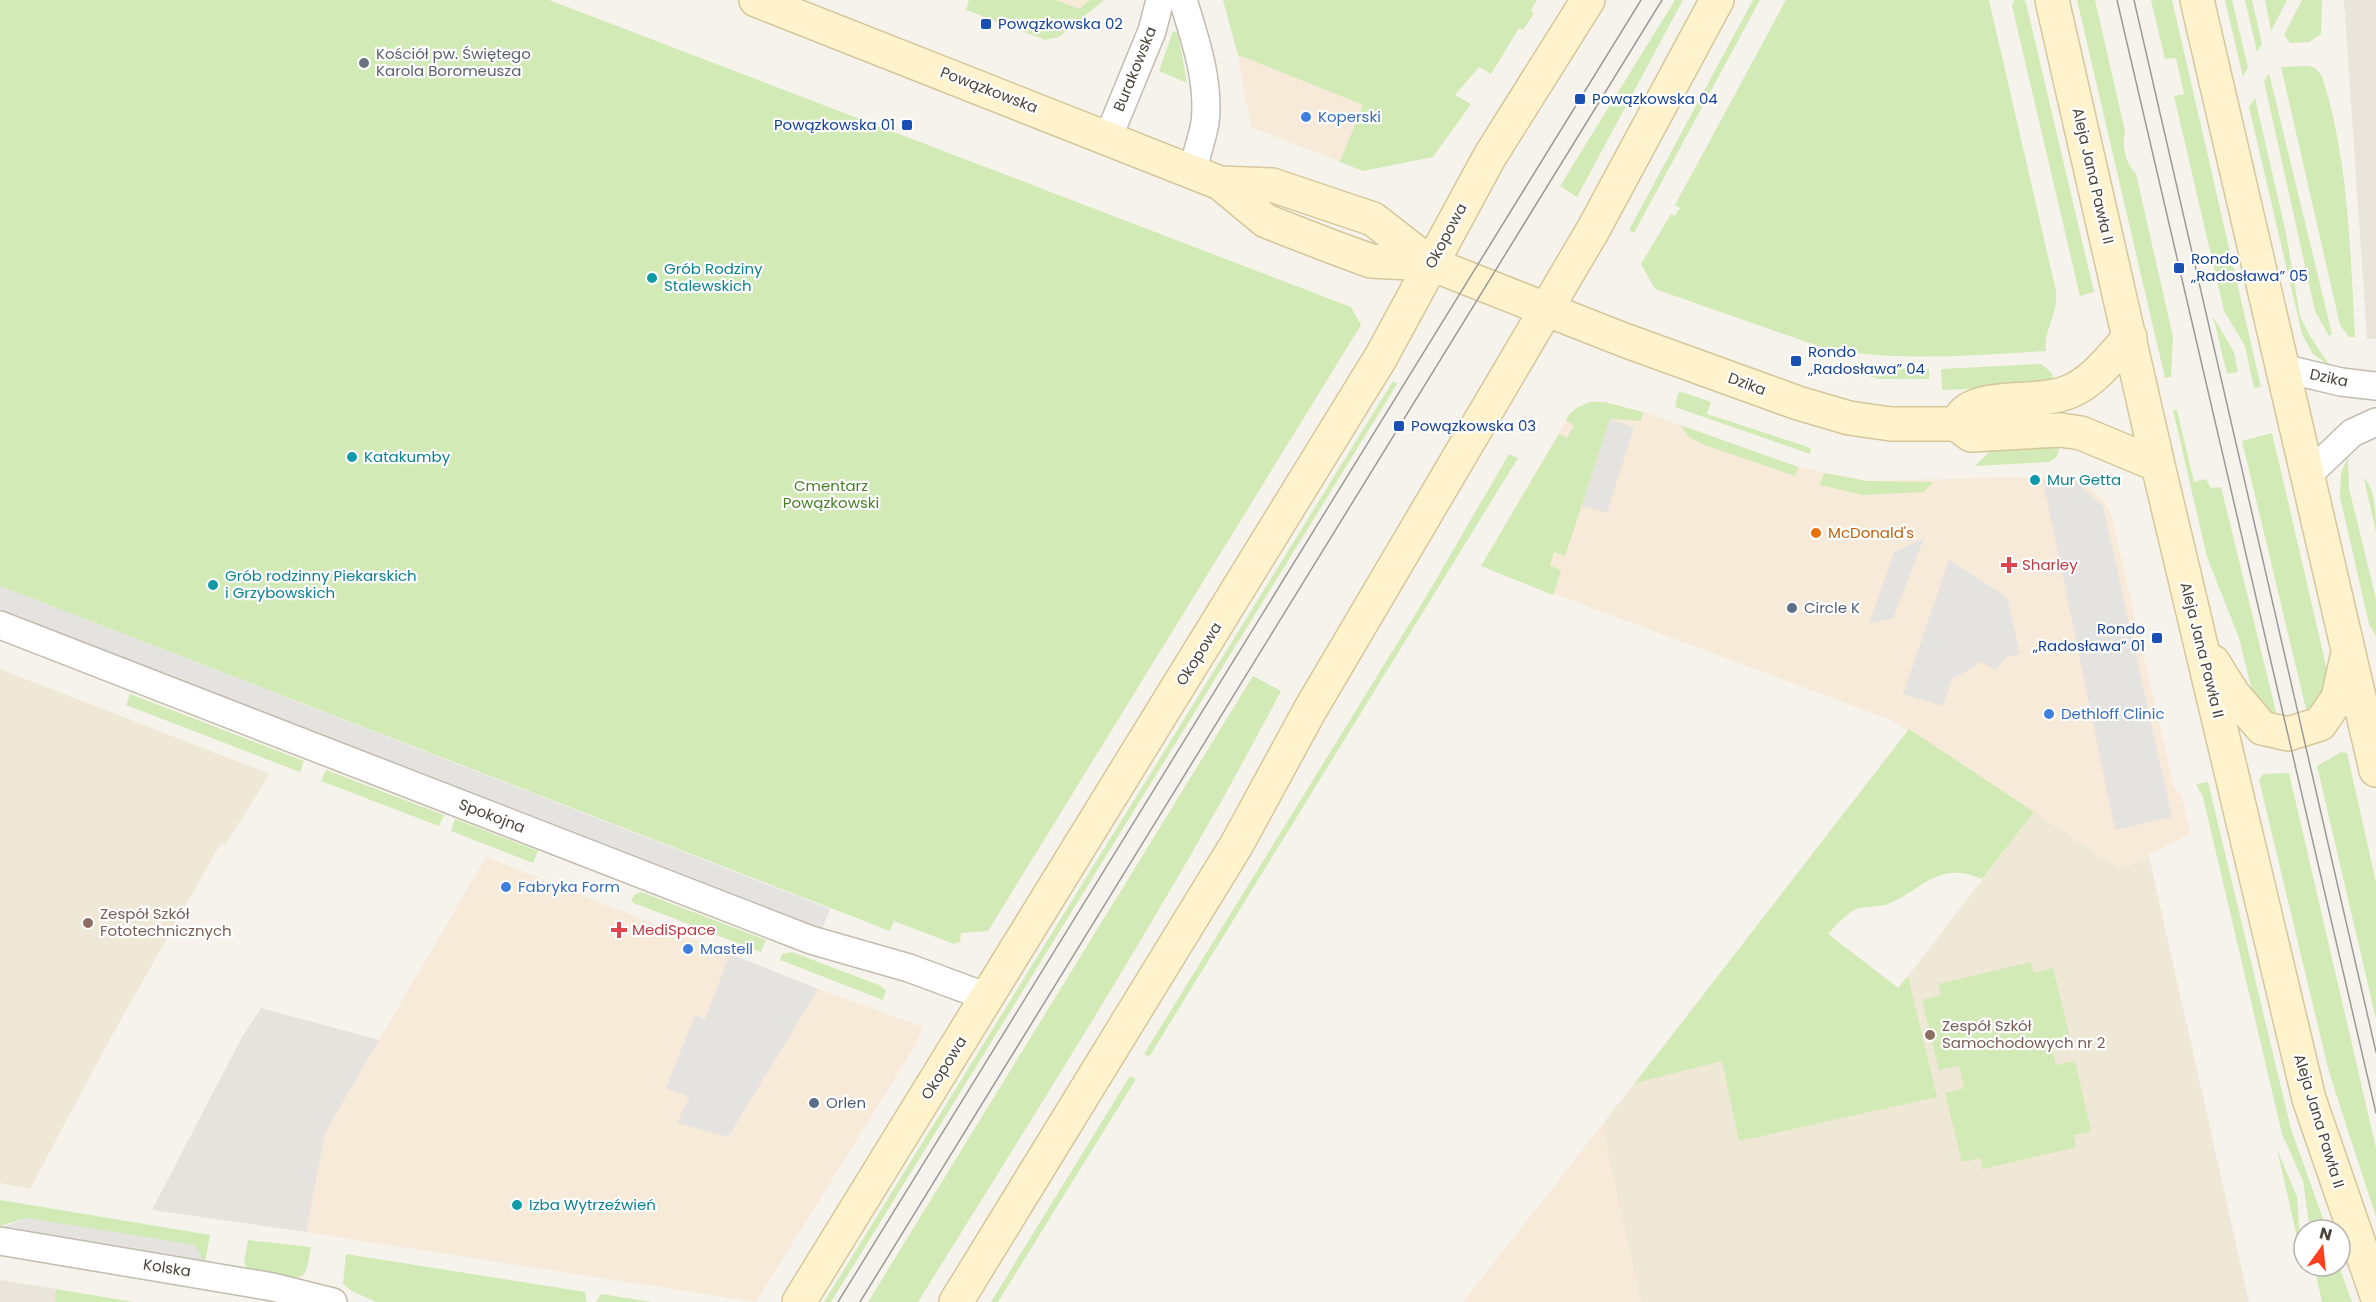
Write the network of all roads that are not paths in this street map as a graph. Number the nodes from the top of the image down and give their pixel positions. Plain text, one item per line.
1 (756, 0) edge
2 (1160, 0) edge
3 (1184, 0) edge
4 (1588, 0) edge
5 (1717, 0) edge
6 (2052, 0) edge
7 (2197, 0) edge
8 (1108, 138) junction
9 (1206, 177) junction
10 (1431, 264) junction
11 (1546, 309) junction
12 (2130, 337) junction
13 (2282, 368) junction
14 (2376, 386) edge
15 (2376, 422) edge
16 (1956, 424) junction
17 (2158, 465) junction
18 (2307, 476) junction
19 (0, 625) edge
20 (2200, 640) junction
21 (2348, 652) junction
22 (2376, 770) edge
23 (987, 997) junction
24 (0, 1241) edge
25 (2376, 1293) edge
26 (333, 1302) edge
27 (799, 1302) edge
28 (956, 1302) edge

1 - 8 main road, Powązkowska
2 - 8 street, Burakowska
3 - 9 street
4 - 10 main road, Okopowa
5 - 11 main road
6 - 12 main road, Aleja Jana Pawła II
7 - 13 main road
8 - 9 main road, Powązkowska
9 - 10 main road, Powązkowska
10 - 11 main road, Powązkowska
10 - 23 main road, Okopowa
11 - 16 main road, Dzika
11 - 28 main road
12 - 16 main road
12 - 17 main road, Aleja Jana Pawła II
13 - 14 street, Dzika
13 - 18 main road
15 - 18 street
16 - 17 main road, Dzika
17 - 20 main road, Aleja Jana Pawła II
18 - 21 main road
19 - 23 street, Spokojna
20 - 21 main road
20 - 25 main road, Aleja Jana Pawła II
21 - 22 main road
23 - 27 main road, Okopowa
24 - 26 street, Kolska

